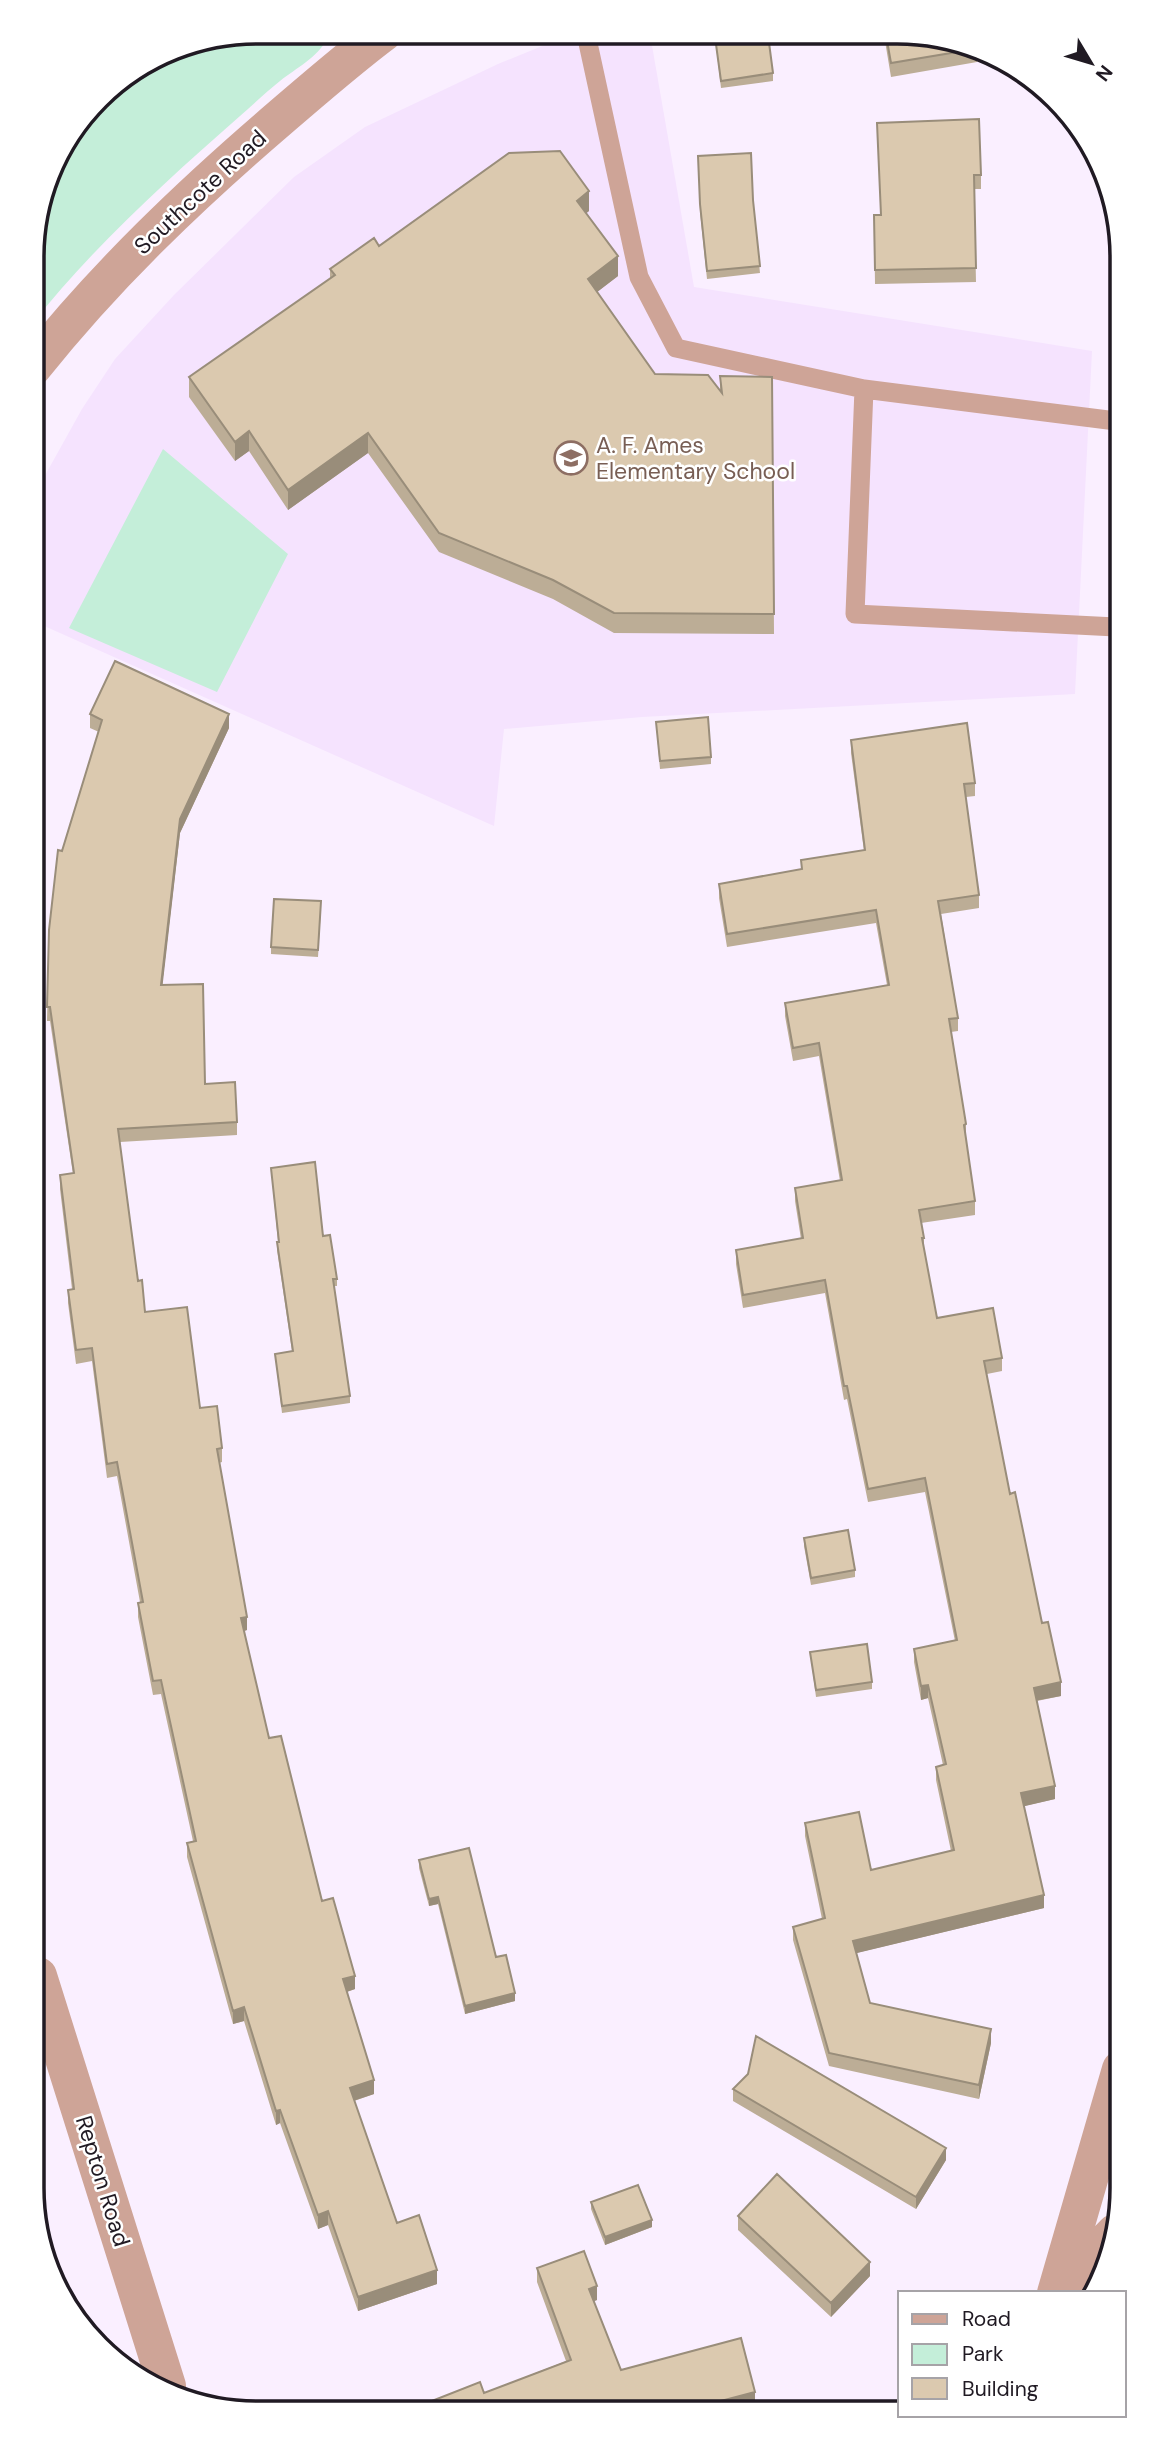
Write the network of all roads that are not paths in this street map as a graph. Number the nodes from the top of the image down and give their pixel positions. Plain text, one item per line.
1 (369, 44) edge
2 (588, 44) edge
3 (44, 355) edge
4 (864, 389) junction
5 (1110, 420) edge
6 (1110, 627) edge
7 (44, 1995) edge
8 (1110, 2110) edge
9 (1102, 2247) edge
10 (1057, 2291) edge
11 (1058, 2291) edge
12 (165, 2380) edge

1 - 3 street, Southcote Road
2 - 4 lane
4 - 5 lane
4 - 6 lane
7 - 12 street, Repton Road
8 - 10 street
9 - 11 street

